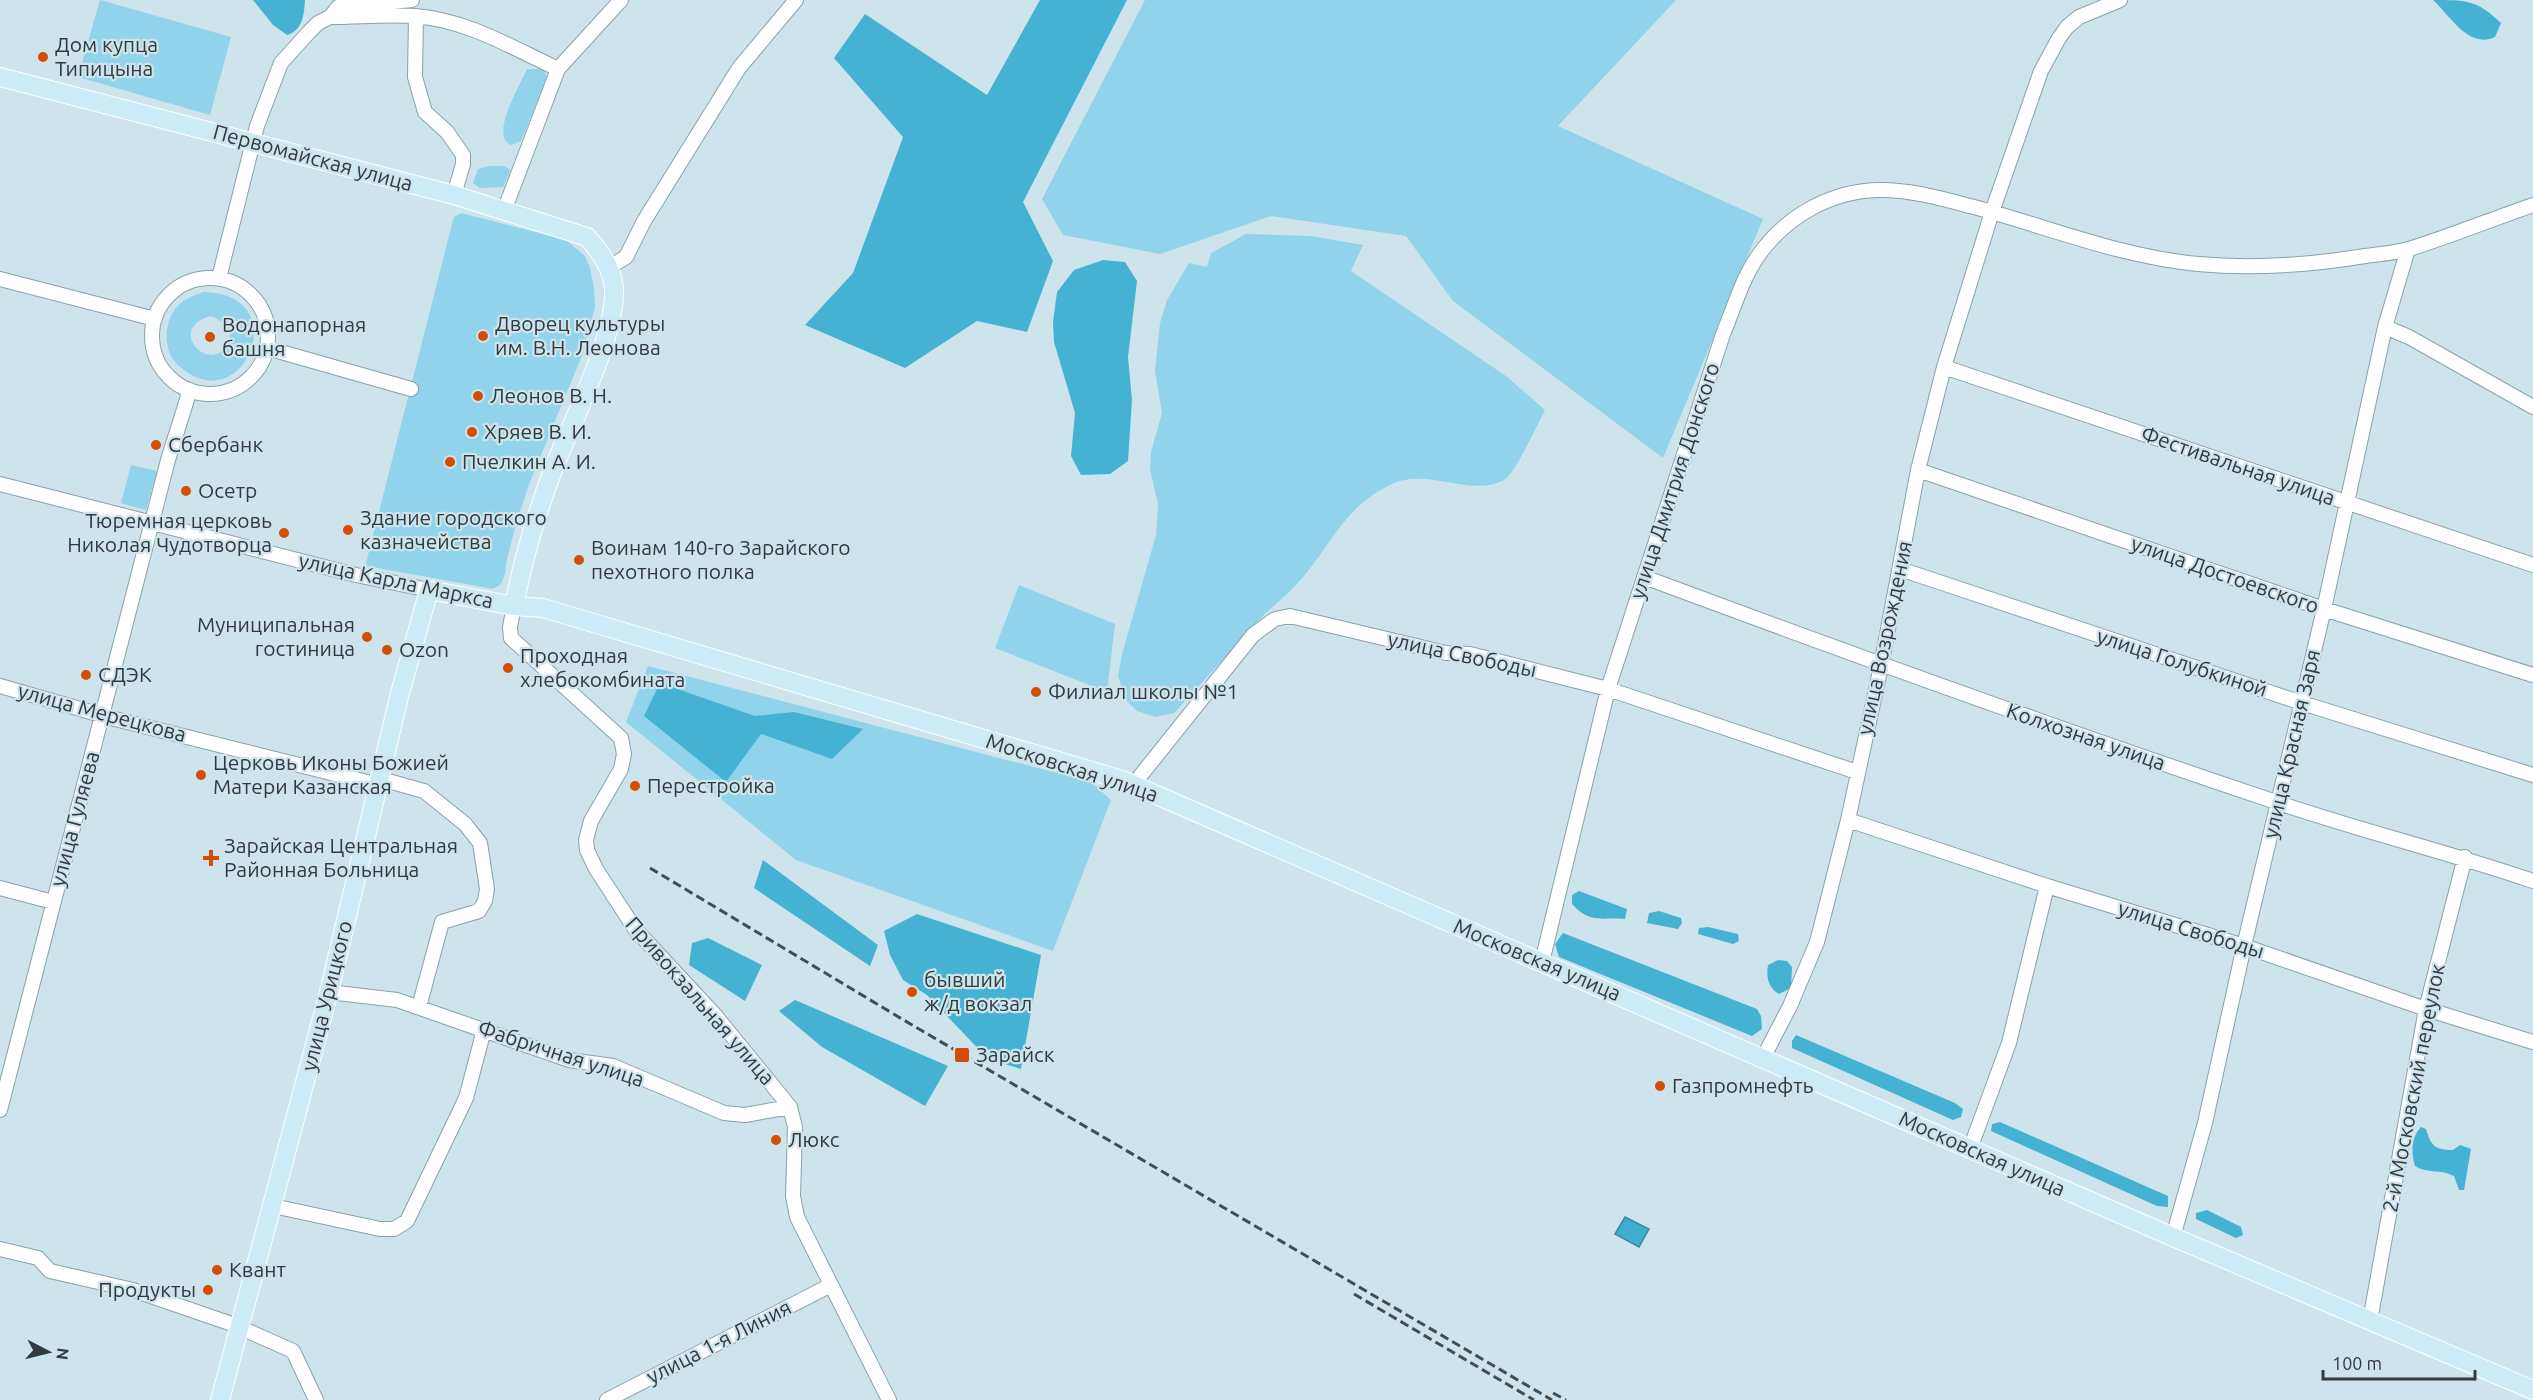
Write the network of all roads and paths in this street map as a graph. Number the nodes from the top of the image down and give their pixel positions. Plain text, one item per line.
1 (412, 0) edge
2 (621, 0) edge
3 (796, 0) edge
4 (2120, 0) edge
5 (416, 16) junction
6 (330, 17) junction
7 (558, 69) junction
8 (0, 77) edge
9 (253, 142) junction
10 (454, 195) junction
11 (2533, 205) edge
12 (504, 210) junction
13 (1992, 212) junction
14 (2408, 249) junction
15 (608, 268) junction
16 (219, 278) junction
17 (0, 279) edge
18 (155, 319) junction
19 (2385, 327) junction
20 (267, 348) junction
21 (1944, 367) junction
22 (411, 389) dead end
23 (190, 390) junction
24 (2533, 407) edge
25 (1918, 470) junction
26 (0, 484) edge
27 (2348, 503) junction
28 (153, 523) junction
29 (2533, 565) edge
30 (1900, 569) junction
31 (1644, 577) junction
32 (429, 590) junction
33 (514, 606) junction
34 (2324, 609) junction
35 (1881, 666) junction
36 (2533, 675) edge
37 (0, 686) edge
38 (1608, 689) junction
39 (2301, 703) junction
40 (104, 716) junction
41 (1857, 772) junction
42 (2533, 775) edge
43 (380, 782) junction
44 (1132, 785) junction
45 (2279, 803) junction
46 (1848, 820) junction
47 (2465, 858) junction
48 (2533, 881) edge
49 (2046, 886) junction
50 (0, 888) edge
51 (53, 902) junction
52 (2244, 946) junction
53 (1542, 962) junction
54 (329, 992) junction
55 (419, 1007) junction
56 (2426, 1009) junction
57 (484, 1030) junction
58 (2533, 1042) edge
59 (1763, 1058) junction
60 (2, 1093) edge
61 (790, 1107) junction
62 (0, 1110) edge
63 (1970, 1149) junction
64 (273, 1206) junction
65 (2173, 1237) junction
66 (0, 1249) edge
67 (831, 1285) junction
68 (2370, 1321) junction
69 (239, 1328) junction
70 (2533, 1390) edge
71 (220, 1400) edge
72 (315, 1400) edge
73 (607, 1400) edge
74 (889, 1400) edge

1 - 6 street
2 - 7 street
3 - 15 street
4 - 13 street, улица Возрождения
5 - 6 street
5 - 7 street
5 - 10 street
6 - 9 street
7 - 12 street
8 - 9 main road, Первомайская улица
9 - 10 main road, Первомайская улица
9 - 16 street
10 - 12 main road, Первомайская улица
11 - 14 street, улица Дмитрия Донского
12 - 15 main road, Первомайская улица
13 - 14 street, улица Дмитрия Донского
13 - 21 street, улица Возрождения
13 - 31 street, улица Дмитрия Донского
14 - 19 street, улица Красная Заря
15 - 33 main road
16 - 18 street
16 - 20 street
17 - 18 street
18 - 23 street
19 - 24 street
19 - 27 street, улица Красная Заря
20 - 22 street
20 - 23 street
21 - 25 street, улица Возрождения
21 - 27 street, Фестивальная улица
23 - 28 street, улица Гуляева
25 - 30 street, улица Возрождения
25 - 34 street, улица Достоевского
26 - 28 street, улица Карла Маркса
27 - 29 street, Фестивальная улица
27 - 34 street, улица Красная Заря
28 - 32 street, улица Карла Маркса
28 - 40 street, улица Гуляева
30 - 35 street, улица Возрождения
30 - 39 street, улица Голубкиной
31 - 35 street, Колхозная улица
31 - 38 street, улица Дмитрия Донского
32 - 33 main road, улица Карла Маркса
32 - 43 main road, улица Урицкого
33 - 44 main road, Московская улица
33 - 61 street, Привокзальная улица
34 - 36 street, улица Достоевского
34 - 39 street, улица Красная Заря
35 - 41 street, улица Возрождения
35 - 45 street, Колхозная улица
37 - 40 street, улица Мерецкова
38 - 41 street, улица Свободы
38 - 44 street, улица Свободы
38 - 53 street, улица Дмитрия Донского
39 - 42 street, улица Голубкиной
39 - 45 street, улица Красная Заря
40 - 43 street, улица Мерецкова
40 - 51 street, улица Гуляева
41 - 46 street, улица Возрождения
43 - 54 main road, улица Урицкого
43 - 55 street, улица Мерецкова
44 - 53 main road, Московская улица
45 - 47 street, Колхозная улица
45 - 52 street, улица Красная Заря
46 - 49 street, улица Свободы
46 - 59 street, улица Возрождения
47 - 48 street, Колхозная улица
47 - 56 street, 2-й Московский переулок
49 - 52 street, улица Свободы
49 - 63 street
50 - 51 street
51 - 60 street, улица Гуляева
52 - 56 street, улица Свободы
52 - 65 street, улица Красная Заря
53 - 59 main road, Московская улица
54 - 55 street, Фабричная улица
54 - 64 main road, улица Урицкого
55 - 57 street, Фабричная улица
56 - 58 street, улица Свободы
56 - 68 street, 2-й Московский переулок
57 - 61 street, Фабричная улица
57 - 64 street
59 - 63 main road, Московская улица
60 - 62 street, улица Гуляева
61 - 67 street, Привокзальная улица
63 - 65 main road, Московская улица
64 - 69 main road, улица Урицкого
65 - 68 main road, Московская улица
66 - 69 street
67 - 73 street, улица 1-я Линия
67 - 74 street, Привокзальная улица
68 - 70 main road, Московская улица
69 - 71 main road, улица Урицкого
69 - 72 street

